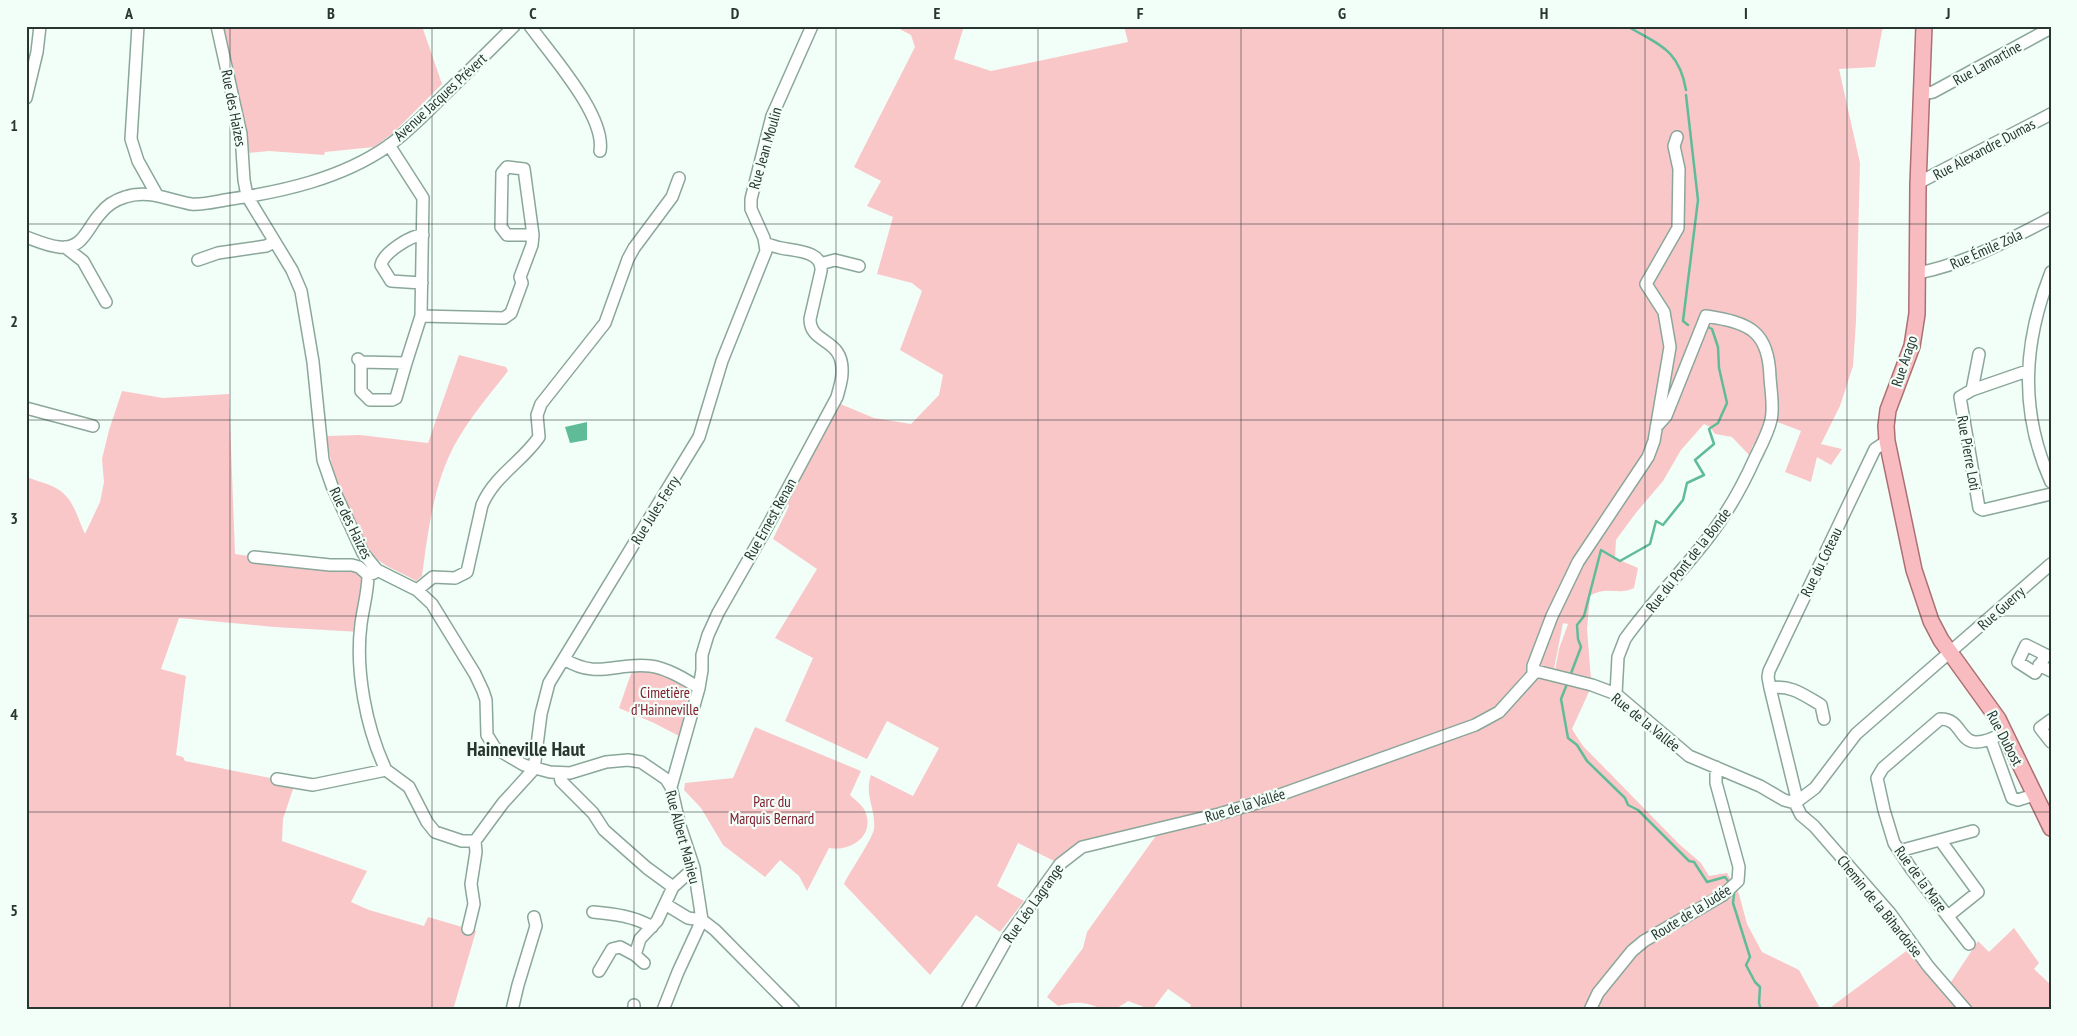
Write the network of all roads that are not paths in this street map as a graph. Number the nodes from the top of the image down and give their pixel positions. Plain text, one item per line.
1 (40, 26) edge
2 (138, 26) edge
3 (217, 26) edge
4 (514, 26) edge
5 (530, 26) edge
6 (812, 26) edge
7 (1924, 26) edge
8 (2051, 28) edge
9 (1921, 94) junction
10 (26, 98) edge
11 (2051, 114) edge
12 (1677, 137) dead end
13 (389, 145) junction
14 (600, 151) dead end
15 (679, 178) dead end
16 (1918, 183) junction
17 (157, 195) junction
18 (247, 196) junction
19 (2051, 218) edge
20 (423, 235) junction
21 (533, 235) junction
22 (26, 237) edge
23 (84, 238) junction
24 (274, 242) junction
25 (766, 244) junction
26 (65, 247) junction
27 (198, 260) dead end
28 (83, 261) junction
29 (820, 264) junction
30 (859, 266) dead end
31 (2051, 272) edge
32 (1918, 273) junction
33 (422, 283) junction
34 (106, 302) dead end
35 (421, 316) junction
36 (1979, 354) dead end
37 (406, 363) junction
38 (2027, 370) junction
39 (1972, 390) junction
40 (26, 408) edge
41 (55, 417) junction
42 (93, 426) dead end
43 (1656, 427) junction
44 (51, 428) dead end
45 (1887, 441) junction
46 (2051, 482) edge
47 (2051, 494) edge
48 (254, 557) dead end
49 (2050, 567) edge
50 (372, 572) junction
51 (417, 590) junction
52 (1950, 653) junction
53 (564, 659) junction
54 (2040, 665) dead end
55 (2051, 671) edge
56 (1533, 673) junction
57 (699, 688) junction
58 (1770, 688) junction
59 (1616, 694) junction
60 (1824, 719) dead end
61 (2051, 720) edge
62 (2006, 732) junction
63 (1992, 740) junction
64 (2051, 742) edge
65 (1716, 767) junction
66 (534, 769) junction
67 (386, 770) junction
68 (559, 773) junction
69 (277, 779) dead end
70 (671, 787) junction
71 (2034, 795) junction
72 (1795, 803) junction
73 (2051, 828) edge
74 (1160, 829) joint
75 (1973, 831) dead end
76 (1940, 840) junction
77 (475, 841) junction
78 (1899, 851) junction
79 (694, 868) junction
80 (673, 887) junction
81 (665, 904) junction
82 (593, 912) dead end
83 (1948, 916) junction
84 (534, 917) dead end
85 (702, 920) junction
86 (652, 927) junction
87 (468, 929) dead end
88 (1969, 944) dead end
89 (635, 954) junction
90 (644, 963) dead end
91 (599, 972) dead end
92 (512, 1010) edge
93 (663, 1010) edge
94 (794, 1010) edge
95 (967, 1010) edge
96 (1590, 1010) edge
97 (1966, 1010) edge

1 - 10 street
2 - 17 street
3 - 18 street, Rue des Haizes
4 - 13 street, Avenue Jacques Prévert
5 - 14 street
6 - 25 street, Rue Jean Moulin
7 - 9 main road, Rue Arago
8 - 9 street, Rue Lamartine
9 - 16 main road, Rue Arago
11 - 16 street, Rue Alexandre Dumas
12 - 43 street
13 - 18 street, Avenue Jacques Prévert
13 - 20 street
15 - 51 street
16 - 32 main road, Rue Arago
17 - 18 street, Avenue Jacques Prévert
17 - 23 street, Avenue Jacques Prévert
18 - 24 street, Rue des Haizes
19 - 32 street, Rue Émile Zola
20 - 33 street
20 - 33 street
21 - 21 street
21 - 35 street
22 - 26 street
23 - 26 street
23 - 28 street
24 - 27 street
24 - 50 street, Rue des Haizes
25 - 29 street
25 - 53 street, Rue Jules Ferry
26 - 28 street
28 - 34 street
29 - 30 street
29 - 57 street, Rue Ernest Renan
31 - 38 street
32 - 45 main road, Rue Arago
33 - 35 street
35 - 37 street
36 - 39 street, Rue Pierre Loti
37 - 37 street
38 - 39 street
38 - 46 street
39 - 47 street, Rue Pierre Loti
40 - 41 street
41 - 42 street
41 - 44 street
43 - 56 street
43 - 59 street, Rue du Pont de la Bonde
45 - 52 main road, Rue Arago
45 - 58 street, Rue du Coteau
48 - 50 street
49 - 52 street, Rue Guerry
50 - 51 street, Rue des Haizes
50 - 67 street
51 - 66 street, Rue des Haizes
52 - 62 main road, Rue Dubost
52 - 72 street
53 - 57 street
53 - 66 street, Rue Jules Ferry
54 - 55 street
56 - 59 street, Rue de la Vallée
56 - 74 street, Rue de la Vallée
57 - 70 street, Rue Ernest Renan
58 - 60 street
58 - 72 street, Rue du Coteau
59 - 65 street, Rue de la Vallée
61 - 64 street
62 - 63 street
62 - 71 main road, Rue Dubost
63 - 71 street
63 - 78 street, Rue de la Mare
65 - 72 street, Rue de la Vallée
65 - 96 street, Route de la Judée
66 - 68 street, Rue Albert Mahieu
66 - 77 street
67 - 69 street
67 - 77 street
68 - 70 street, Rue Albert Mahieu
68 - 80 street
70 - 79 street, Rue Albert Mahieu
71 - 73 main road, Rue Dubost
72 - 97 street, Chemin de la Bihardoise
74 - 95 street, Rue Léo Lagrange
75 - 76 street
76 - 78 street
76 - 83 street
77 - 87 street
78 - 83 street, Rue de la Mare
79 - 80 street
79 - 85 street, Rue Albert Mahieu
80 - 81 street
81 - 85 street
81 - 86 street
82 - 86 street
83 - 88 street, Rue de la Mare
84 - 92 street
85 - 93 street
85 - 94 street
86 - 89 street
89 - 90 street
89 - 91 street

